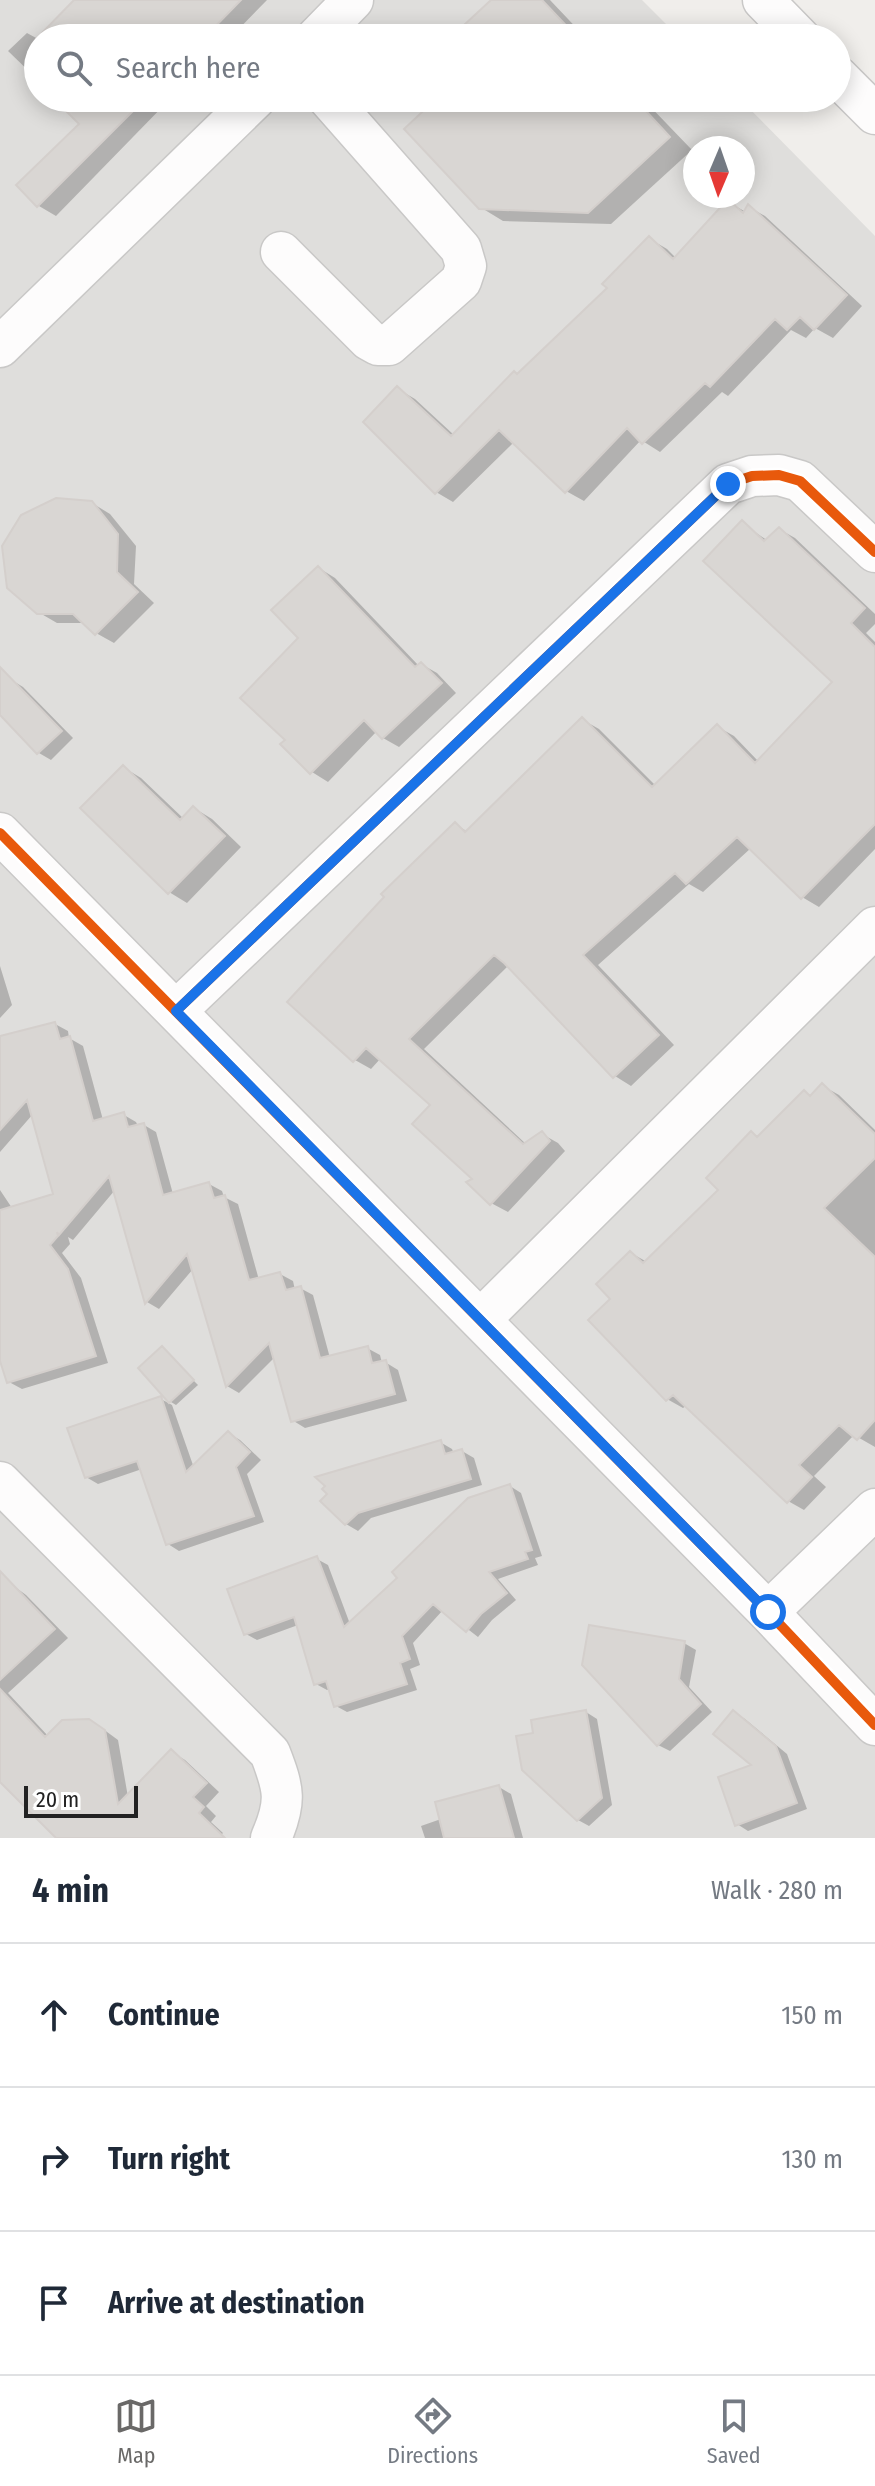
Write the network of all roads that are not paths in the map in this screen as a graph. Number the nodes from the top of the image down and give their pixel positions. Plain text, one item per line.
1 (353, 0) edge
2 (763, 0) edge
3 (330, 24) edge
4 (786, 24) edge
5 (851, 90) edge
6 (241, 112) edge
7 (340, 112) edge
8 (875, 114) edge
9 (281, 252) dead end
10 (4, 336) edge
11 (875, 552) edge
12 (0, 833) edge
13 (875, 927) edge
14 (176, 1011) junction
15 (480, 1320) junction
16 (0, 1482) edge
17 (875, 1509) edge
18 (768, 1612) junction
19 (875, 1725) edge
20 (271, 1838) edge

1 - 3 street
2 - 4 street
5 - 8 street
6 - 10 street
7 - 9 street
11 - 14 street
12 - 14 street
13 - 15 street
14 - 15 street
15 - 18 street
16 - 20 street
17 - 18 street
18 - 19 street

